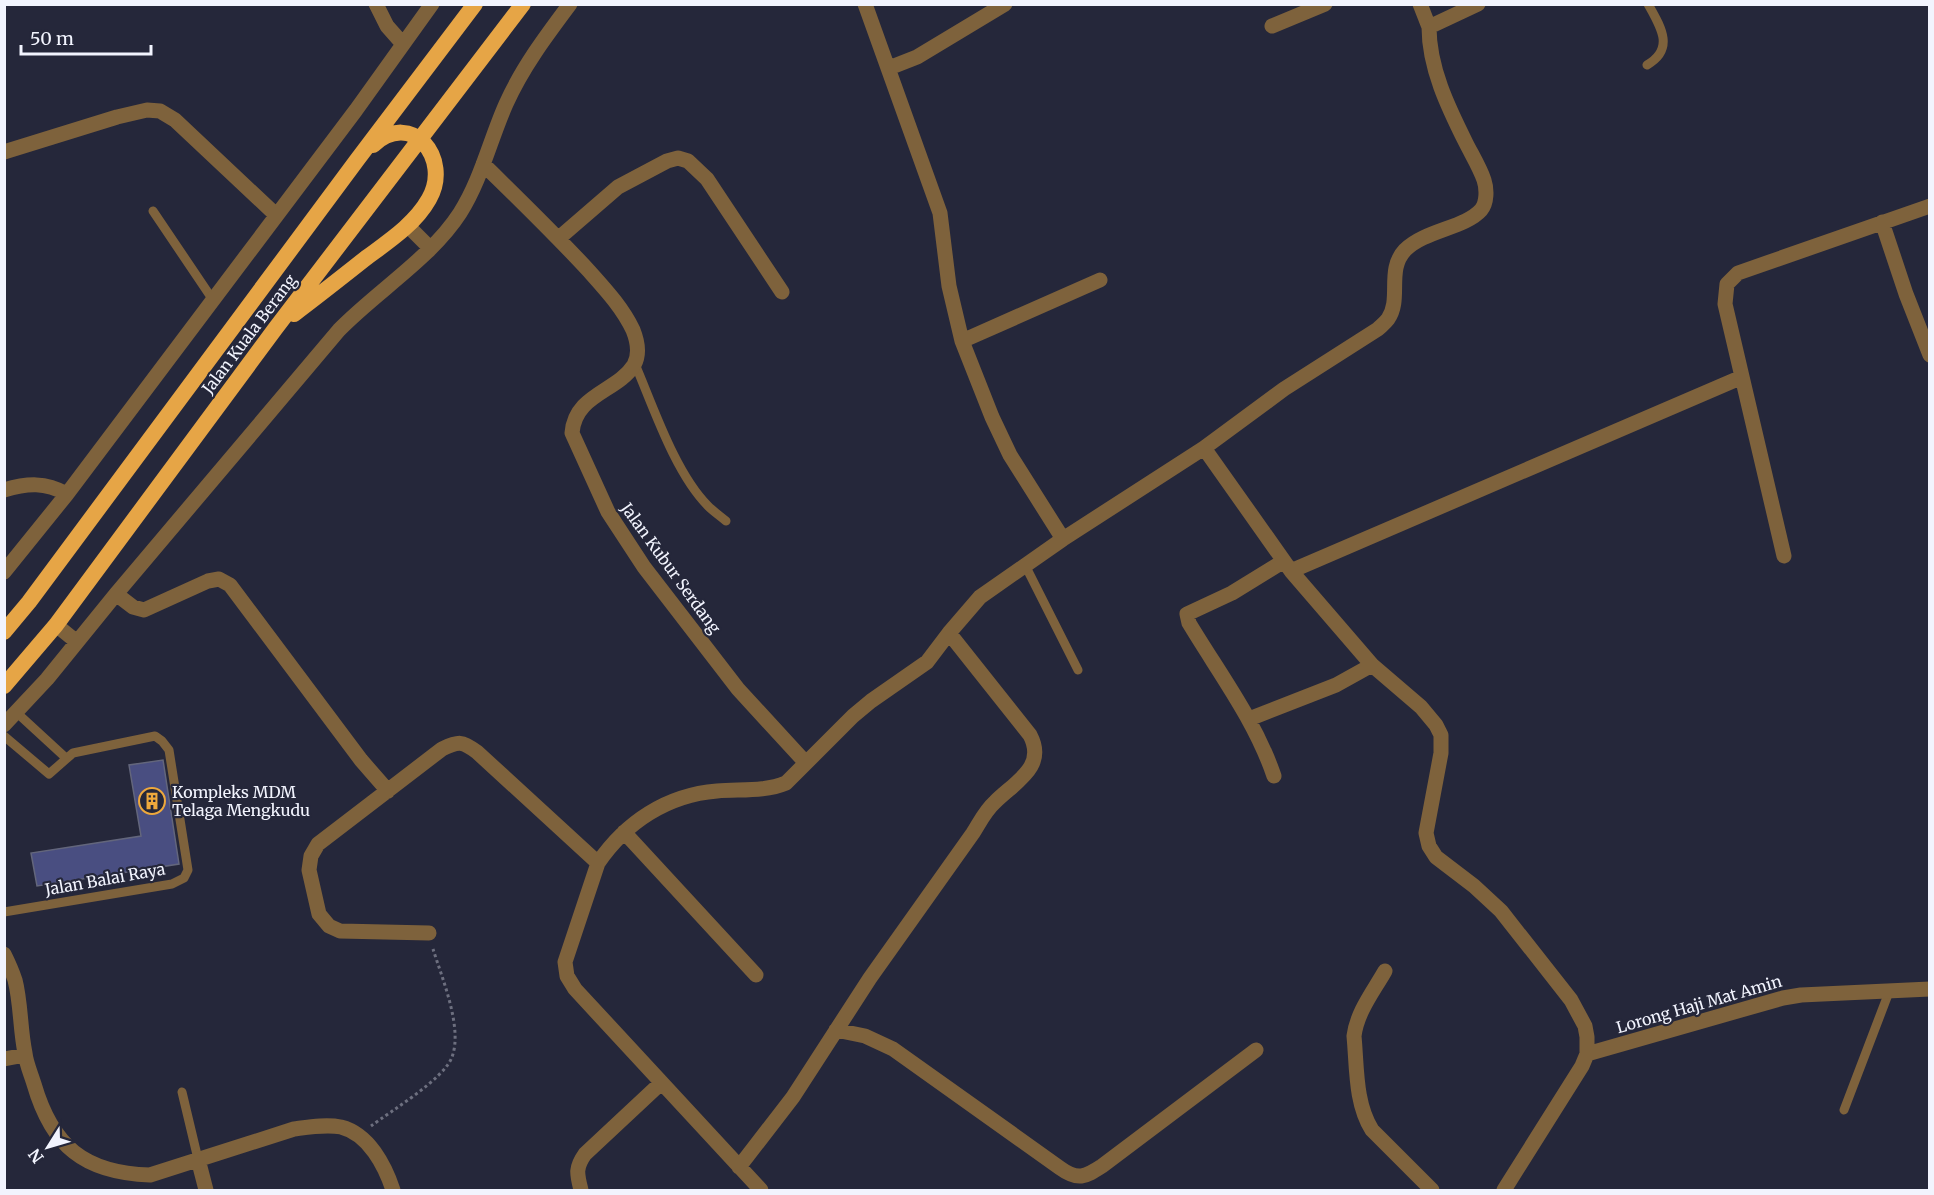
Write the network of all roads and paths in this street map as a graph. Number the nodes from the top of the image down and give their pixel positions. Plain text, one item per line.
1 (376, 4) edge
2 (432, 4) edge
3 (475, 4) edge
4 (523, 4) edge
5 (570, 4) edge
6 (865, 4) edge
7 (1005, 4) edge
8 (1325, 4) edge
9 (1419, 4) edge
10 (1478, 4) edge
11 (1648, 4) edge
12 (1272, 26) dead end
13 (1428, 27) junction
14 (402, 43) junction
15 (1647, 65) dead end
16 (889, 68) junction
17 (420, 140) junction
18 (4, 152) edge
19 (357, 160) junction
20 (483, 164) junction
21 (1929, 206) edge
22 (153, 211) dead end
23 (276, 215) junction
24 (1882, 222) junction
25 (408, 226) junction
26 (559, 238) junction
27 (430, 248) junction
28 (1100, 280) dead end
29 (782, 292) dead end
30 (213, 300) junction
31 (275, 329) junction
32 (962, 341) junction
33 (1929, 355) edge
34 (635, 363) junction
35 (1742, 377) junction
36 (1204, 447) junction
37 (4, 490) edge
38 (67, 494) junction
39 (726, 521) dead end
40 (1063, 539) junction
41 (1784, 556) dead end
42 (1025, 565) junction
43 (1287, 566) junction
44 (4, 572) edge
45 (116, 594) junction
46 (56, 625) junction
47 (4, 632) edge
48 (949, 633) junction
49 (77, 642) junction
50 (1372, 665) junction
51 (1078, 670) dead end
52 (4, 686) edge
53 (16, 712) junction
54 (1249, 719) junction
55 (4, 725) edge
56 (4, 736) edge
57 (66, 758) junction
58 (806, 763) junction
59 (1274, 776) dead end
60 (388, 791) junction
61 (624, 832) junction
62 (598, 863) junction
63 (4, 912) edge
64 (429, 933) joint
65 (4, 954) edge
66 (1385, 971) dead end
67 (756, 975) dead end
68 (10, 981) edge
69 (1929, 989) edge
70 (1889, 992) junction
71 (836, 1030) junction
72 (1256, 1050) dead end
73 (1587, 1054) junction
74 (25, 1055) junction
75 (4, 1059) edge
76 (661, 1083) junction
77 (182, 1092) dead end
78 (1844, 1110) dead end
79 (359, 1135) junction
80 (198, 1160) junction
81 (739, 1167) junction
82 (206, 1191) edge
83 (393, 1191) edge
84 (581, 1191) edge
85 (761, 1191) edge
86 (1432, 1191) edge
87 (1504, 1191) edge

1 - 14 street
2 - 14 street
3 - 19 highway, Jalan Kuala Berang
4 - 17 highway, Jalan Kuala Berang
5 - 20 street
6 - 16 street
7 - 16 street
8 - 12 street
9 - 13 street
10 - 13 street
11 - 15 lane
13 - 36 street
14 - 23 street
16 - 32 street
17 - 19 highway
17 - 25 highway
17 - 31 highway, Jalan Kuala Berang
18 - 23 street
19 - 47 highway, Jalan Kuala Berang
20 - 26 street
20 - 27 street
21 - 24 street
22 - 30 lane
23 - 30 street
24 - 33 street
24 - 35 street
25 - 27 street
25 - 31 highway
26 - 29 street
26 - 34 street
27 - 45 street
28 - 32 street
30 - 38 street
31 - 46 highway, Jalan Kuala Berang
32 - 40 street
34 - 39 lane
34 - 58 street, Jalan Kubur Serdang
35 - 41 street
35 - 43 street
36 - 40 street
36 - 43 street
37 - 38 street
38 - 44 street
40 - 42 street
42 - 48 street
42 - 51 lane
43 - 50 street
43 - 54 street
45 - 49 street
45 - 60 street
46 - 49 street
46 - 52 highway, Jalan Kuala Berang
48 - 58 street
48 - 71 street
49 - 53 street
50 - 54 street
50 - 73 street
53 - 55 street
53 - 57 lane
54 - 59 street
56 - 57 lane
57 - 63 lane, Jalan Balai Raya
58 - 61 street
60 - 62 street
60 - 64 street
61 - 62 street
61 - 67 street
62 - 76 street
64 - 79 path
65 - 68 street
66 - 86 street
68 - 74 street
69 - 70 street, Lorong Haji Mat Amin
70 - 73 street, Lorong Haji Mat Amin
70 - 78 lane
71 - 72 street
71 - 81 street
73 - 87 street
74 - 75 street
74 - 80 street
76 - 81 street
76 - 84 street
77 - 80 lane
79 - 80 street
79 - 83 street
80 - 82 street
81 - 85 street

